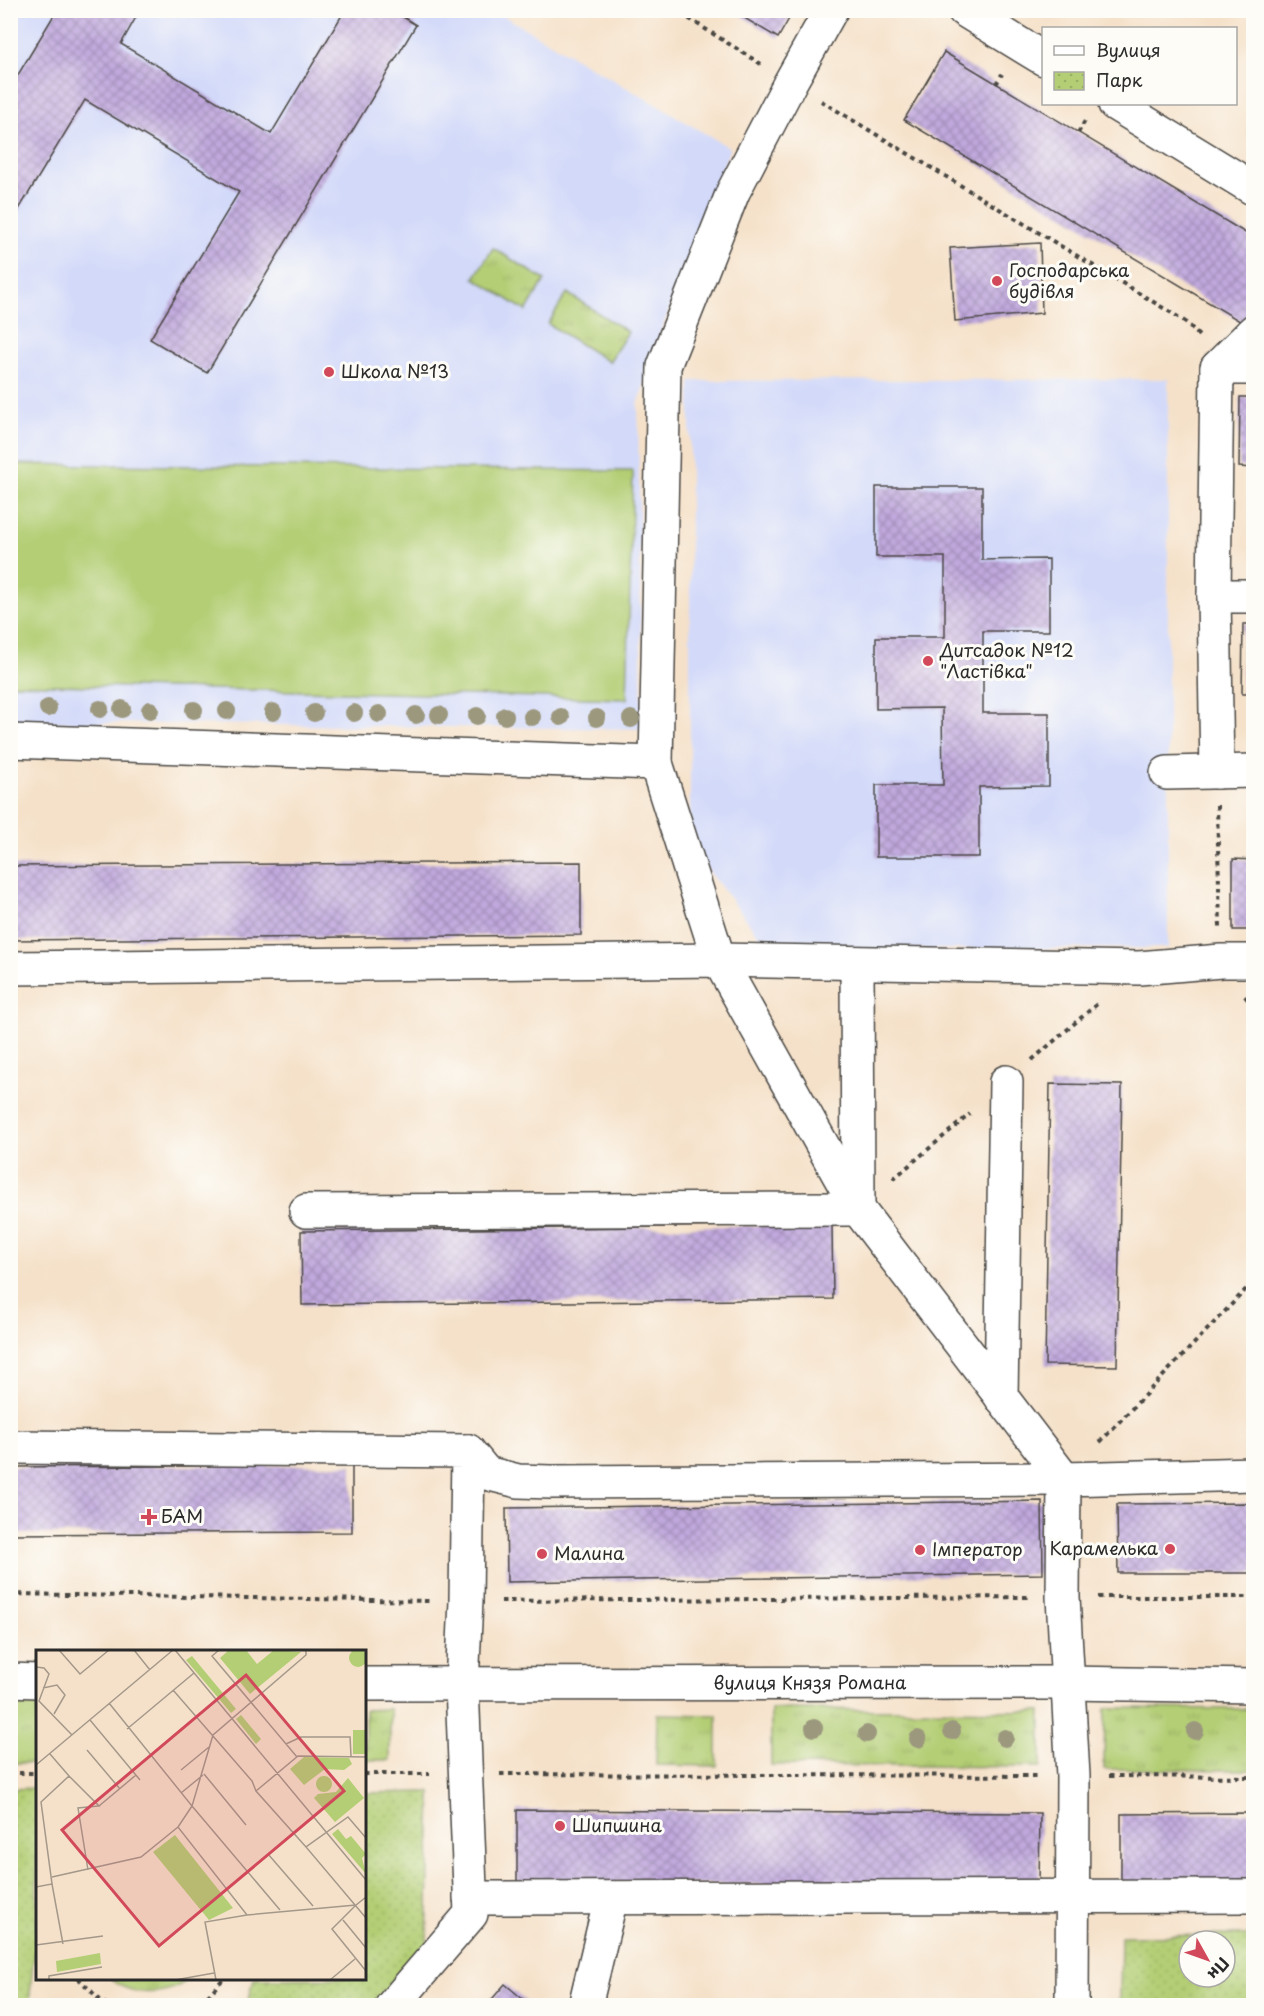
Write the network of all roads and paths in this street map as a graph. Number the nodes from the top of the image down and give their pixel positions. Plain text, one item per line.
1 (687, 10) edge
2 (831, 10) edge
3 (964, 10) edge
4 (1042, 58) edge
5 (790, 83) junction
6 (1117, 105) edge
7 (1254, 189) edge
8 (1254, 331) edge
9 (1217, 368) junction
10 (1254, 368) edge
11 (1214, 596) junction
12 (1254, 596) edge
13 (10, 741) edge
14 (656, 763) junction
15 (1254, 771) edge
16 (1216, 772) junction
17 (1167, 773) dead end
18 (718, 960) junction
19 (1221, 961) junction
20 (1254, 961) edge
21 (857, 963) junction
22 (10, 968) edge
23 (1254, 1008) edge
24 (1006, 1082) dead end
25 (858, 1209) junction
26 (306, 1211) dead end
27 (1254, 1281) edge
28 (1002, 1397) junction
29 (10, 1448) edge
30 (468, 1450) junction
31 (1254, 1474) edge
32 (1064, 1479) junction
33 (10, 1594) edge
34 (1063, 1597) junction
35 (1254, 1598) edge
36 (466, 1601) junction
37 (10, 1680) edge
38 (36, 1681) edge
39 (1066, 1683) junction
40 (366, 1684) edge
41 (462, 1685) junction
42 (1254, 1686) edge
43 (10, 1773) edge
44 (36, 1773) edge
45 (366, 1774) edge
46 (465, 1774) junction
47 (1073, 1776) junction
48 (1254, 1777) edge
49 (1072, 1896) junction
50 (1254, 1896) edge
51 (470, 1898) junction
52 (612, 1898) junction
53 (80, 1980) edge
54 (222, 1980) edge
55 (101, 2003) edge
56 (110, 2006) edge
57 (192, 2006) edge
58 (392, 2006) edge
59 (585, 2006) edge
60 (1072, 2006) edge

1 - 5 path
2 - 5 street
3 - 4 street
5 - 9 path
5 - 14 street
6 - 7 street
8 - 9 street
9 - 10 street
9 - 11 street
11 - 12 street
11 - 16 street
13 - 14 street
14 - 18 street
15 - 16 street
16 - 17 street
16 - 19 path
18 - 21 street
18 - 22 street
18 - 25 street
19 - 20 street
19 - 21 street
19 - 23 path
21 - 25 street
24 - 28 street
25 - 26 street
25 - 28 street
27 - 32 path
28 - 32 street
29 - 30 street
30 - 32 street
30 - 36 street
31 - 32 street
32 - 34 street
33 - 36 path
34 - 35 path
34 - 36 path
34 - 39 street
36 - 41 street
37 - 38 street
39 - 41 street, вулиця Князя Романа
39 - 42 street, вулиця Князя Романа
39 - 47 street
40 - 41 street, вулиця Князя Романа
41 - 46 street
43 - 44 path
45 - 46 path
46 - 47 path
46 - 51 street
47 - 48 path
47 - 49 street
49 - 50 street
49 - 52 street
49 - 60 street
51 - 52 street
51 - 58 street
52 - 59 street
53 - 55 path
54 - 57 path
55 - 56 path

